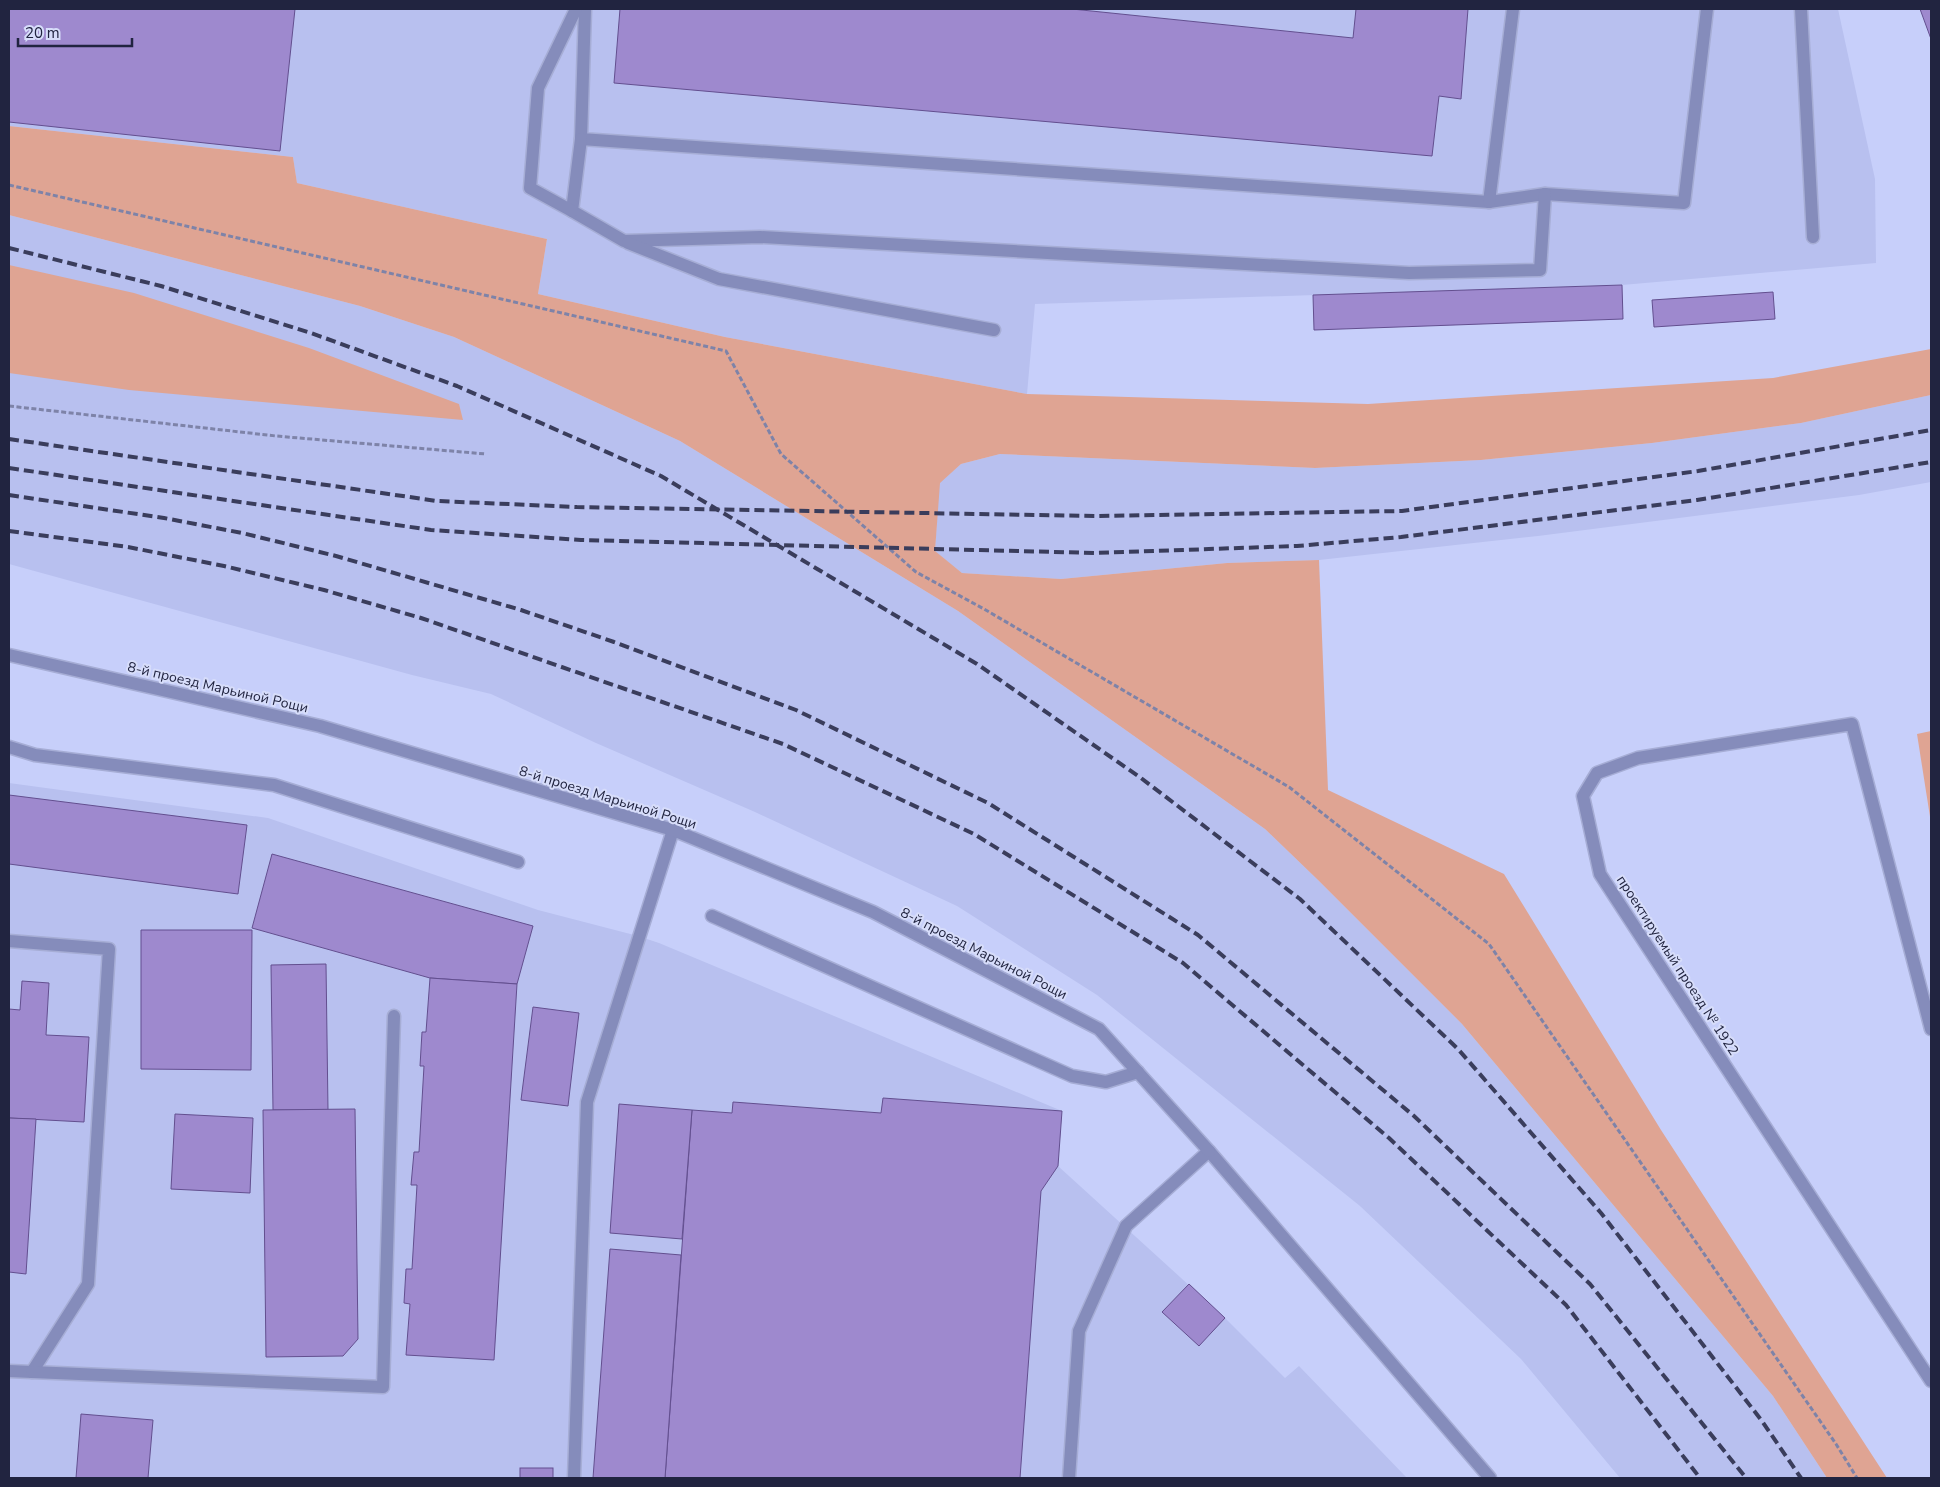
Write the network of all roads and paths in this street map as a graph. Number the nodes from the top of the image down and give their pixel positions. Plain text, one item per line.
1 (576, 9) edge
2 (585, 9) edge
3 (1513, 9) edge
4 (1707, 9) edge
5 (1801, 9) edge
6 (581, 139) junction
7 (9, 185) edge
8 (1545, 194) junction
9 (1490, 202) junction
10 (572, 211) junction
11 (1813, 237) dead end
12 (624, 241) junction
13 (994, 330) dead end
14 (9, 406) edge
15 (486, 454) dead end
16 (9, 655) edge
17 (9, 746) edge
18 (673, 830) junction
19 (518, 862) dead end
20 (712, 916) dead end
21 (9, 941) edge
22 (394, 1016) dead end
23 (1931, 1029) edge
24 (1138, 1072) junction
25 (1209, 1150) junction
26 (9, 1371) edge
27 (32, 1372) junction
28 (1931, 1381) edge
29 (574, 1478) edge
30 (1068, 1478) edge
31 (1490, 1478) edge
32 (1857, 1478) edge

1 - 10 street
2 - 6 street
3 - 9 street
4 - 8 street
5 - 11 street
6 - 9 street
6 - 10 street
7 - 32 path
8 - 9 street
8 - 12 street
10 - 12 street
12 - 13 street
14 - 15 path
16 - 18 street, 8-й проезд Марьиной Рощи
17 - 19 street
18 - 24 street, 8-й проезд Марьиной Рощи
18 - 29 street
20 - 24 street
21 - 27 street
22 - 27 street
23 - 28 street, проектируемый проезд № 1922
24 - 25 street, 8-й проезд Марьиной Рощи
25 - 30 street
25 - 31 street, 8-й проезд Марьиной Рощи
26 - 27 street

